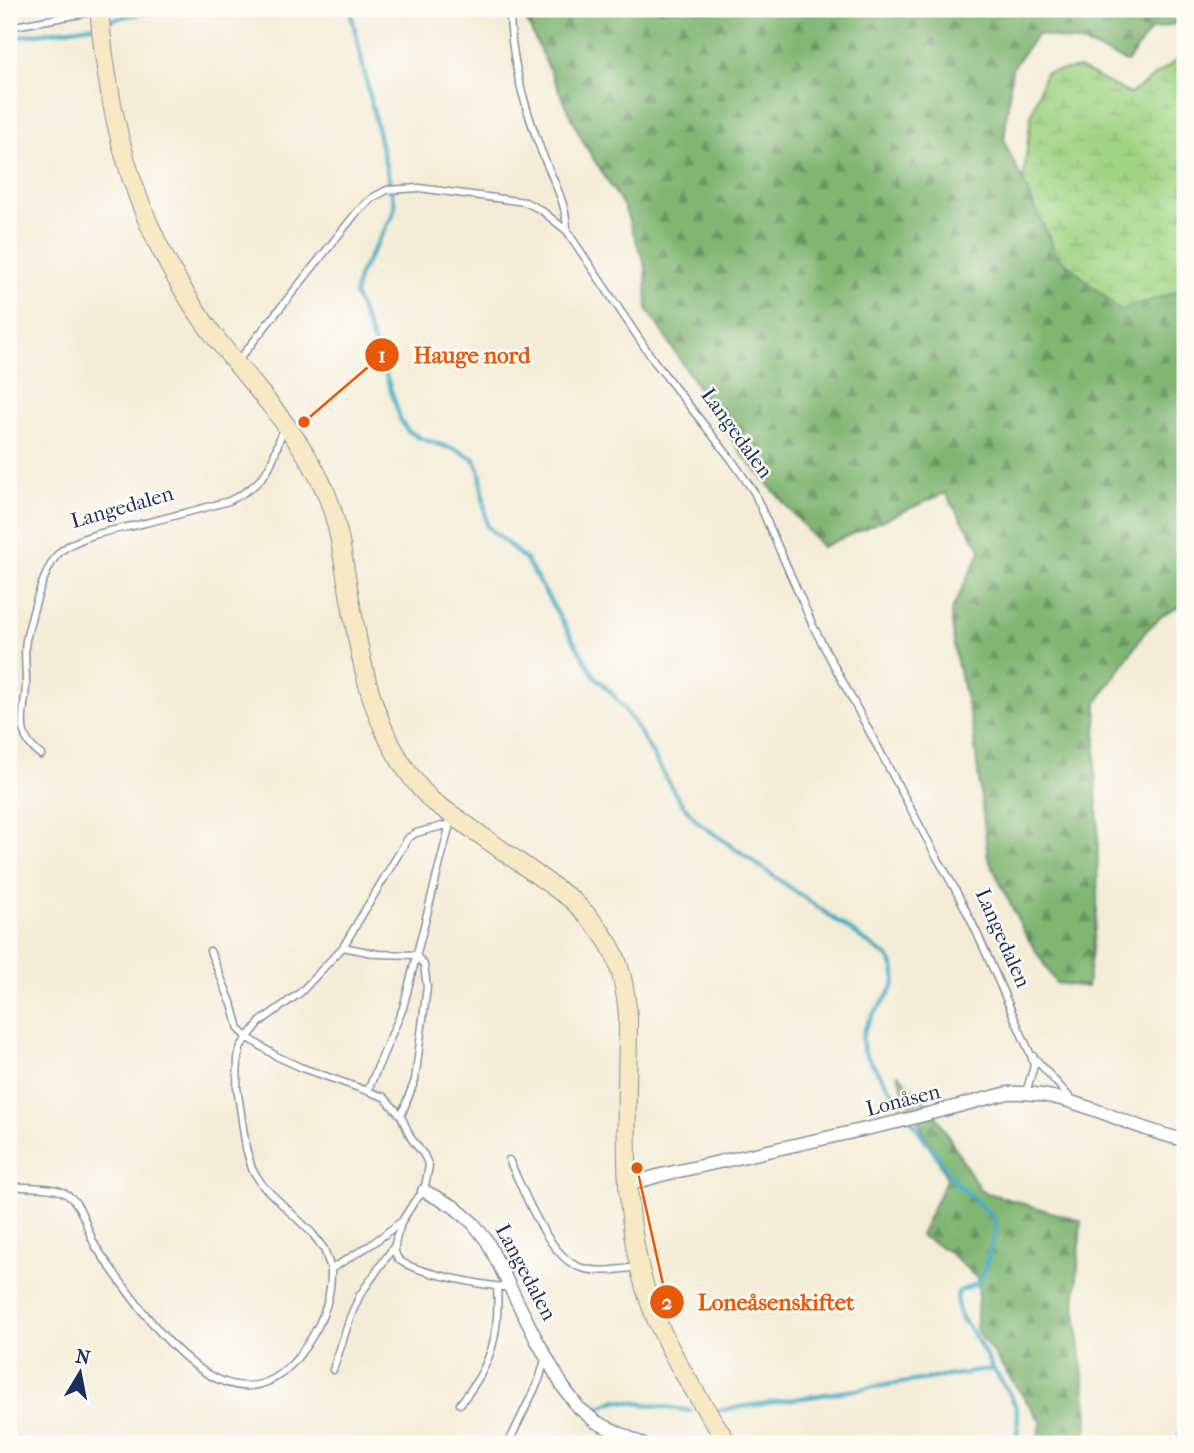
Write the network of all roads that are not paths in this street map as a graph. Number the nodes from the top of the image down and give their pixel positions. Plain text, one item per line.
1 (510, 9) edge
2 (99, 10) edge
3 (9, 27) edge
4 (567, 232) junction
5 (236, 363) junction
6 (285, 423) junction
7 (41, 755) dead end
8 (452, 821) junction
9 (343, 947) junction
10 (210, 951) dead end
11 (416, 955) junction
12 (247, 1037) junction
13 (1031, 1055) junction
14 (368, 1090) junction
15 (1026, 1092) junction
16 (1074, 1102) junction
17 (401, 1116) junction
18 (1185, 1140) edge
19 (509, 1160) dead end
20 (627, 1185) junction
21 (9, 1186) edge
22 (424, 1191) junction
23 (402, 1220) junction
24 (395, 1245) junction
25 (640, 1267) junction
26 (331, 1269) junction
27 (504, 1287) junction
28 (546, 1356) junction
29 (333, 1370) dead end
30 (460, 1404) dead end
31 (1185, 1419) edge
32 (508, 1444) edge
33 (642, 1444) edge
34 (727, 1444) edge
35 (1181, 1444) edge

1 - 4 lane
2 - 3 lane
2 - 5 main road
4 - 5 lane, Langedalen
4 - 13 lane, Langedalen
5 - 6 main road
6 - 7 lane, Langedalen
6 - 8 main road
8 - 9 lane
8 - 11 lane
8 - 20 main road
9 - 11 lane
9 - 12 lane
10 - 12 lane
11 - 14 lane
11 - 17 lane
12 - 14 lane
12 - 26 lane
13 - 15 lane
13 - 16 lane, Langedalen
14 - 17 lane
15 - 16 street, Lonåsen
15 - 20 street, Lonåsen
16 - 18 street, Lonåsen
17 - 22 lane
19 - 25 lane, Langedalen
20 - 25 main road
21 - 26 lane
22 - 23 lane
22 - 27 street, Langedalen
23 - 24 lane
23 - 26 lane
24 - 27 lane
24 - 29 lane
25 - 34 main road
27 - 28 street, Langedalen
27 - 30 lane
28 - 32 lane
28 - 33 street, Langedalen
31 - 35 lane

